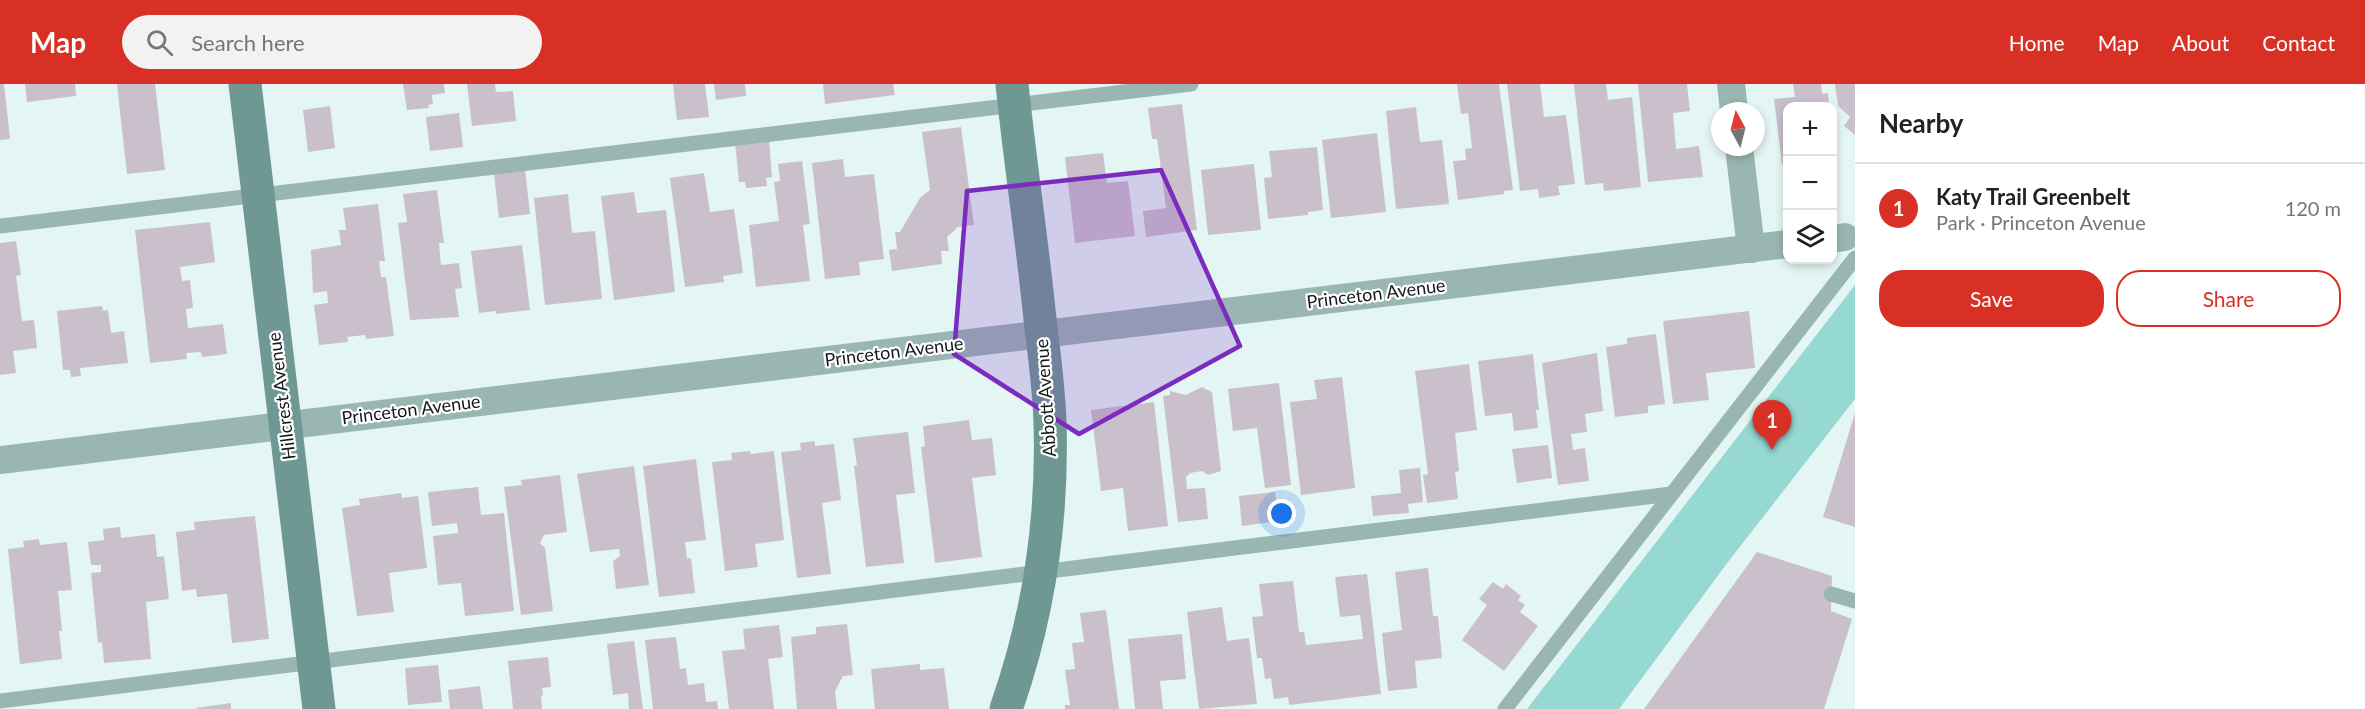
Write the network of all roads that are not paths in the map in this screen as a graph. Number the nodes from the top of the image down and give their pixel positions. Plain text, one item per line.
1 (246, 84) edge
2 (1191, 84) edge
3 (1731, 84) edge
4 (1014, 95) edge
5 (1733, 102) edge
6 (1740, 156) edge
7 (259, 195) junction
8 (0, 226) edge
9 (1783, 245) edge
10 (1844, 245) edge
11 (1751, 249) junction
12 (1042, 334) junction
13 (286, 425) junction
14 (0, 460) edge
15 (1671, 494) junction
16 (1041, 573) junction
17 (1832, 594) dead end
18 (1855, 601) edge
19 (314, 662) junction
20 (0, 701) edge
21 (319, 709) edge
22 (1006, 709) edge
23 (1504, 709) edge

1 - 7 street, Hillcrest Avenue
2 - 4 lane
3 - 5 street
4 - 7 lane
4 - 12 street, Abbott Avenue
6 - 11 street
7 - 8 lane
7 - 13 street, Hillcrest Avenue
9 - 11 street, Princeton Avenue
10 - 15 lane
11 - 12 street, Princeton Avenue
12 - 13 street, Princeton Avenue
12 - 16 street, Abbott Avenue
13 - 14 street, Princeton Avenue
13 - 19 street, Hillcrest Avenue
15 - 16 lane
15 - 23 lane
16 - 19 lane
16 - 22 street, Abbott Avenue
17 - 18 lane
19 - 20 lane
19 - 21 street, Hillcrest Avenue

